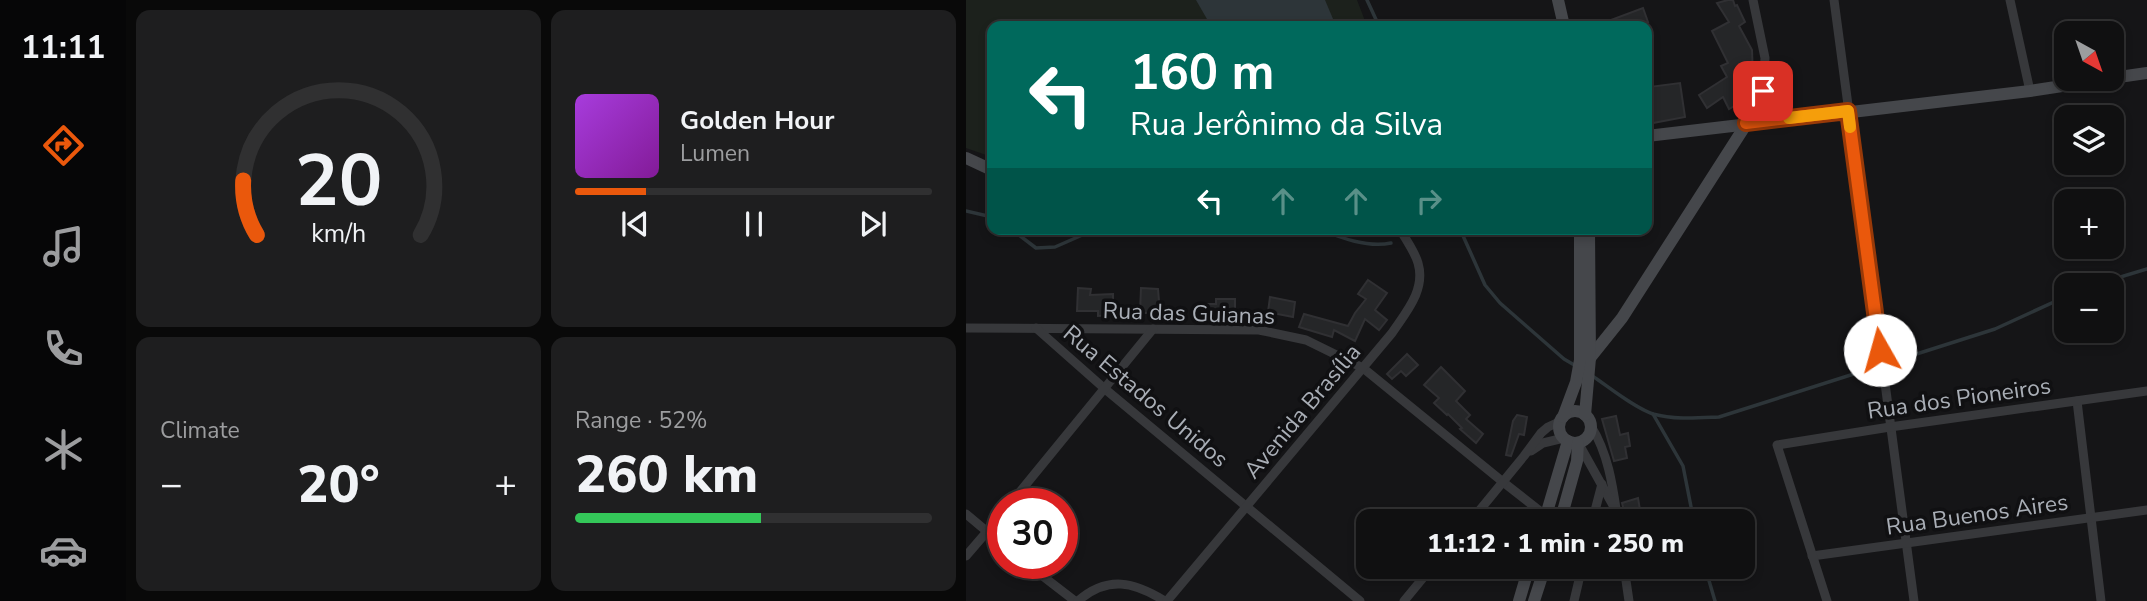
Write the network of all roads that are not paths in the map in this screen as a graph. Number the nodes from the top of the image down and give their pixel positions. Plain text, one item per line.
1 (1558, 0) edge
2 (1753, 0) edge
3 (1834, 0) edge
4 (2010, 0) edge
5 (1563, 21) edge
6 (2147, 73) edge
7 (2124, 76) edge
8 (2054, 86) edge
9 (2030, 90) junction
10 (1848, 111) junction
11 (1746, 123) junction
12 (1652, 135) edge
13 (966, 158) edge
14 (987, 168) edge
15 (1403, 235) edge
16 (1580, 235) edge
17 (1589, 235) edge
18 (1584, 295) junction
19 (966, 328) edge
20 (1036, 328) junction
21 (1153, 329) junction
22 (1586, 357) junction
23 (1363, 368) junction
24 (1105, 389) junction
25 (2147, 391) edge
26 (2077, 401) junction
27 (1562, 419) junction
28 (1588, 421) junction
29 (1890, 427) junction
30 (1572, 441) junction
31 (1524, 456) junction
32 (1503, 482) junction
33 (1602, 484) junction
34 (1023, 488) edge
35 (1247, 507) junction
36 (1481, 509) edge
37 (1534, 509) edge
38 (1547, 509) edge
39 (1563, 509) edge
40 (1595, 509) edge
41 (1614, 509) edge
42 (1616, 509) edge
43 (2147, 510) edge
44 (966, 514) edge
45 (2090, 518) junction
46 (987, 532) joint
47 (1906, 544) junction
48 (966, 556) edge
49 (1812, 556) junction
50 (1047, 579) edge
51 (1422, 579) edge
52 (1526, 579) edge
53 (1541, 579) edge
54 (1579, 579) edge
55 (1626, 579) edge
56 (1076, 601) edge
57 (1166, 601) edge
58 (1360, 601) edge
59 (1404, 601) edge
60 (1519, 601) edge
61 (1534, 601) edge
62 (1574, 601) edge
63 (1629, 601) edge
64 (1827, 601) edge
65 (1914, 601) edge
66 (2101, 601) edge

1 - 5 street
2 - 11 street
3 - 10 street
4 - 9 street
6 - 7 street
8 - 9 street
9 - 10 street
10 - 11 street
10 - 29 street
11 - 12 street
11 - 22 street
13 - 14 street
15 - 23 street, Avenida Brasília
16 - 18 street
17 - 18 street
18 - 22 street
19 - 20 street, Rua das Guianas
20 - 21 street, Rua das Guianas
20 - 24 street, Rua Estados Unidos
21 - 23 street, Rua das Guianas
21 - 24 street
22 - 27 street
22 - 28 street
23 - 32 street, Rua das Guianas
23 - 35 street, Avenida Brasília
24 - 34 street
24 - 35 street, Rua Estados Unidos
25 - 26 street, Rua dos Pioneiros
26 - 29 street, Rua dos Pioneiros
26 - 45 street
27 - 28 street
27 - 30 street
27 - 31 street
28 - 30 street
28 - 42 street
29 - 47 street
29 - 49 street, Rua dos Pioneiros
30 - 31 street
30 - 33 street
30 - 38 street
30 - 39 street
31 - 32 street
32 - 36 street
32 - 37 street, Rua das Guianas
33 - 40 street
33 - 41 street
35 - 57 street, Avenida Brasília
35 - 58 street, Rua Estados Unidos
43 - 45 street, Rua Buenos Aires
44 - 46 street
45 - 47 street, Rua Buenos Aires
45 - 66 street
46 - 48 street
47 - 49 street, Rua Buenos Aires
47 - 65 street
49 - 64 street
50 - 56 street
51 - 59 street
52 - 60 street
53 - 61 street
54 - 62 street
55 - 63 street
56 - 57 street

